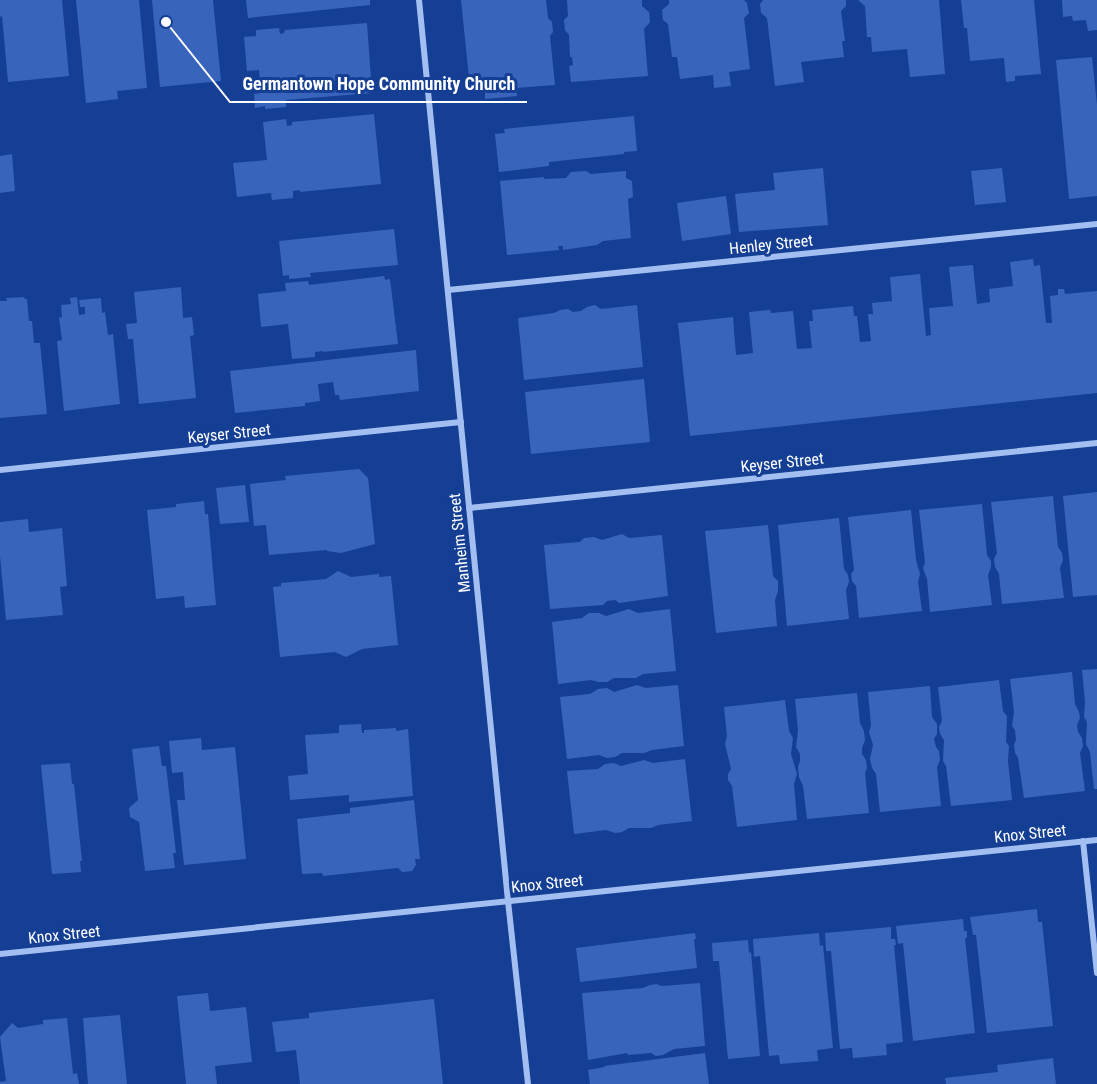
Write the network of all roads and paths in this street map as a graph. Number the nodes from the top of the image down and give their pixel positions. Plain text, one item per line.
1 (419, 0) edge
2 (1097, 225) edge
3 (448, 290) junction
4 (461, 422) junction
5 (1097, 443) edge
6 (0, 470) edge
7 (469, 508) junction
8 (1097, 840) edge
9 (1083, 841) junction
10 (508, 901) junction
11 (0, 954) edge
12 (1097, 973) edge
13 (528, 1084) edge

1 - 3 street, Manheim Street
2 - 3 street, Henley Street
3 - 4 street, Manheim Street
4 - 6 street, Keyser Street
4 - 7 street, Manheim Street
5 - 7 street, Keyser Street
7 - 10 street, Manheim Street
8 - 9 street, Knox Street
9 - 10 street, Knox Street
9 - 12 street
10 - 11 street, Knox Street
10 - 13 street, Manheim Street

